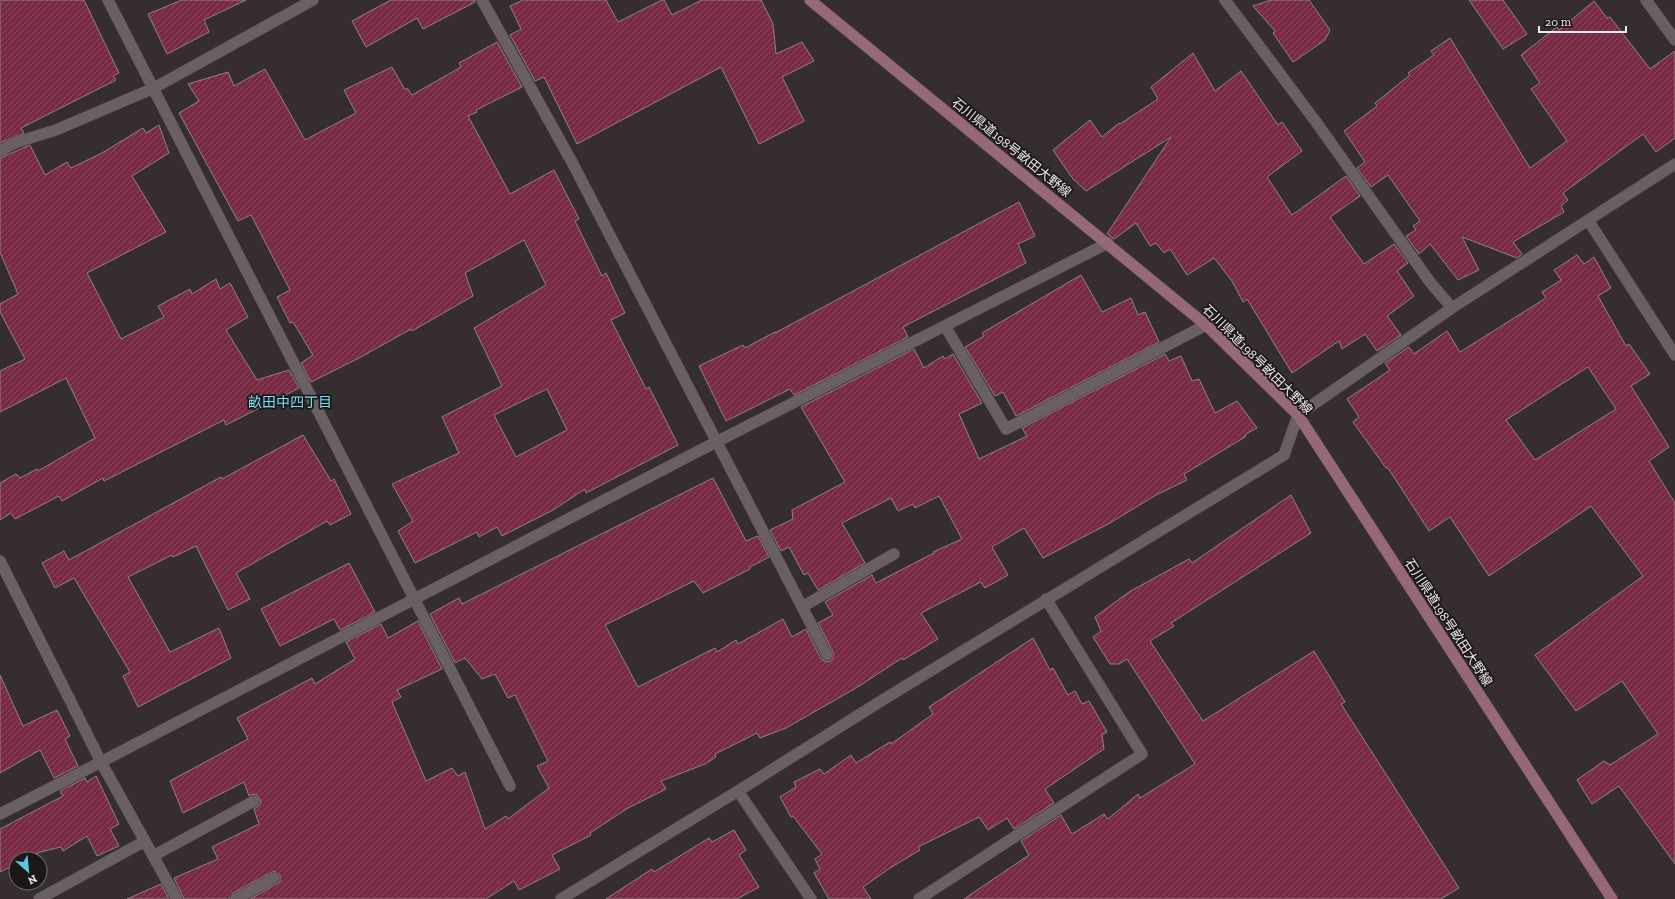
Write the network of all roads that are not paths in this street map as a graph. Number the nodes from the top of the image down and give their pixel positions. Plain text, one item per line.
1 (108, 0) edge
2 (313, 0) edge
3 (482, 0) edge
4 (810, 0) edge
5 (1226, 0) edge
6 (1646, 0) edge
7 (298, 4) edge
8 (1675, 40) edge
9 (154, 88) junction
10 (0, 151) edge
11 (1675, 164) edge
12 (1588, 220) junction
13 (1108, 243) junction
14 (1452, 308) junction
15 (1206, 325) junction
16 (945, 326) junction
17 (1675, 355) edge
18 (1298, 415) junction
19 (716, 442) junction
20 (894, 554) dead end
21 (0, 561) edge
22 (415, 599) junction
23 (1046, 599) junction
24 (802, 607) junction
25 (827, 655) dead end
26 (101, 762) junction
27 (510, 786) dead end
28 (738, 791) junction
29 (254, 801) dead end
30 (0, 814) edge
31 (145, 841) junction
32 (153, 856) junction
33 (274, 878) dead end
34 (39, 899) edge
35 (177, 899) edge
36 (236, 899) edge
37 (561, 899) edge
38 (811, 899) edge
39 (919, 899) edge
40 (1612, 899) edge

1 - 9 street
2 - 7 street
3 - 19 street
4 - 13 main road, 石川県道198号畝田大野線
5 - 14 street
6 - 8 street
7 - 9 street
9 - 10 street
9 - 22 street
11 - 12 street
12 - 14 street
12 - 17 street
13 - 15 main road, 石川県道198号畝田大野線
13 - 16 street
14 - 18 street
15 - 16 street
15 - 18 main road, 石川県道198号畝田大野線
16 - 19 street
18 - 23 street
18 - 40 main road, 石川県道198号畝田大野線
19 - 22 street
19 - 24 street
20 - 24 street
21 - 26 street
22 - 26 street
22 - 27 street
23 - 28 street
23 - 39 street
24 - 25 street
26 - 30 street
26 - 31 street
28 - 37 street
28 - 38 street
29 - 32 street
31 - 32 street
31 - 34 street
32 - 35 street
33 - 36 street

